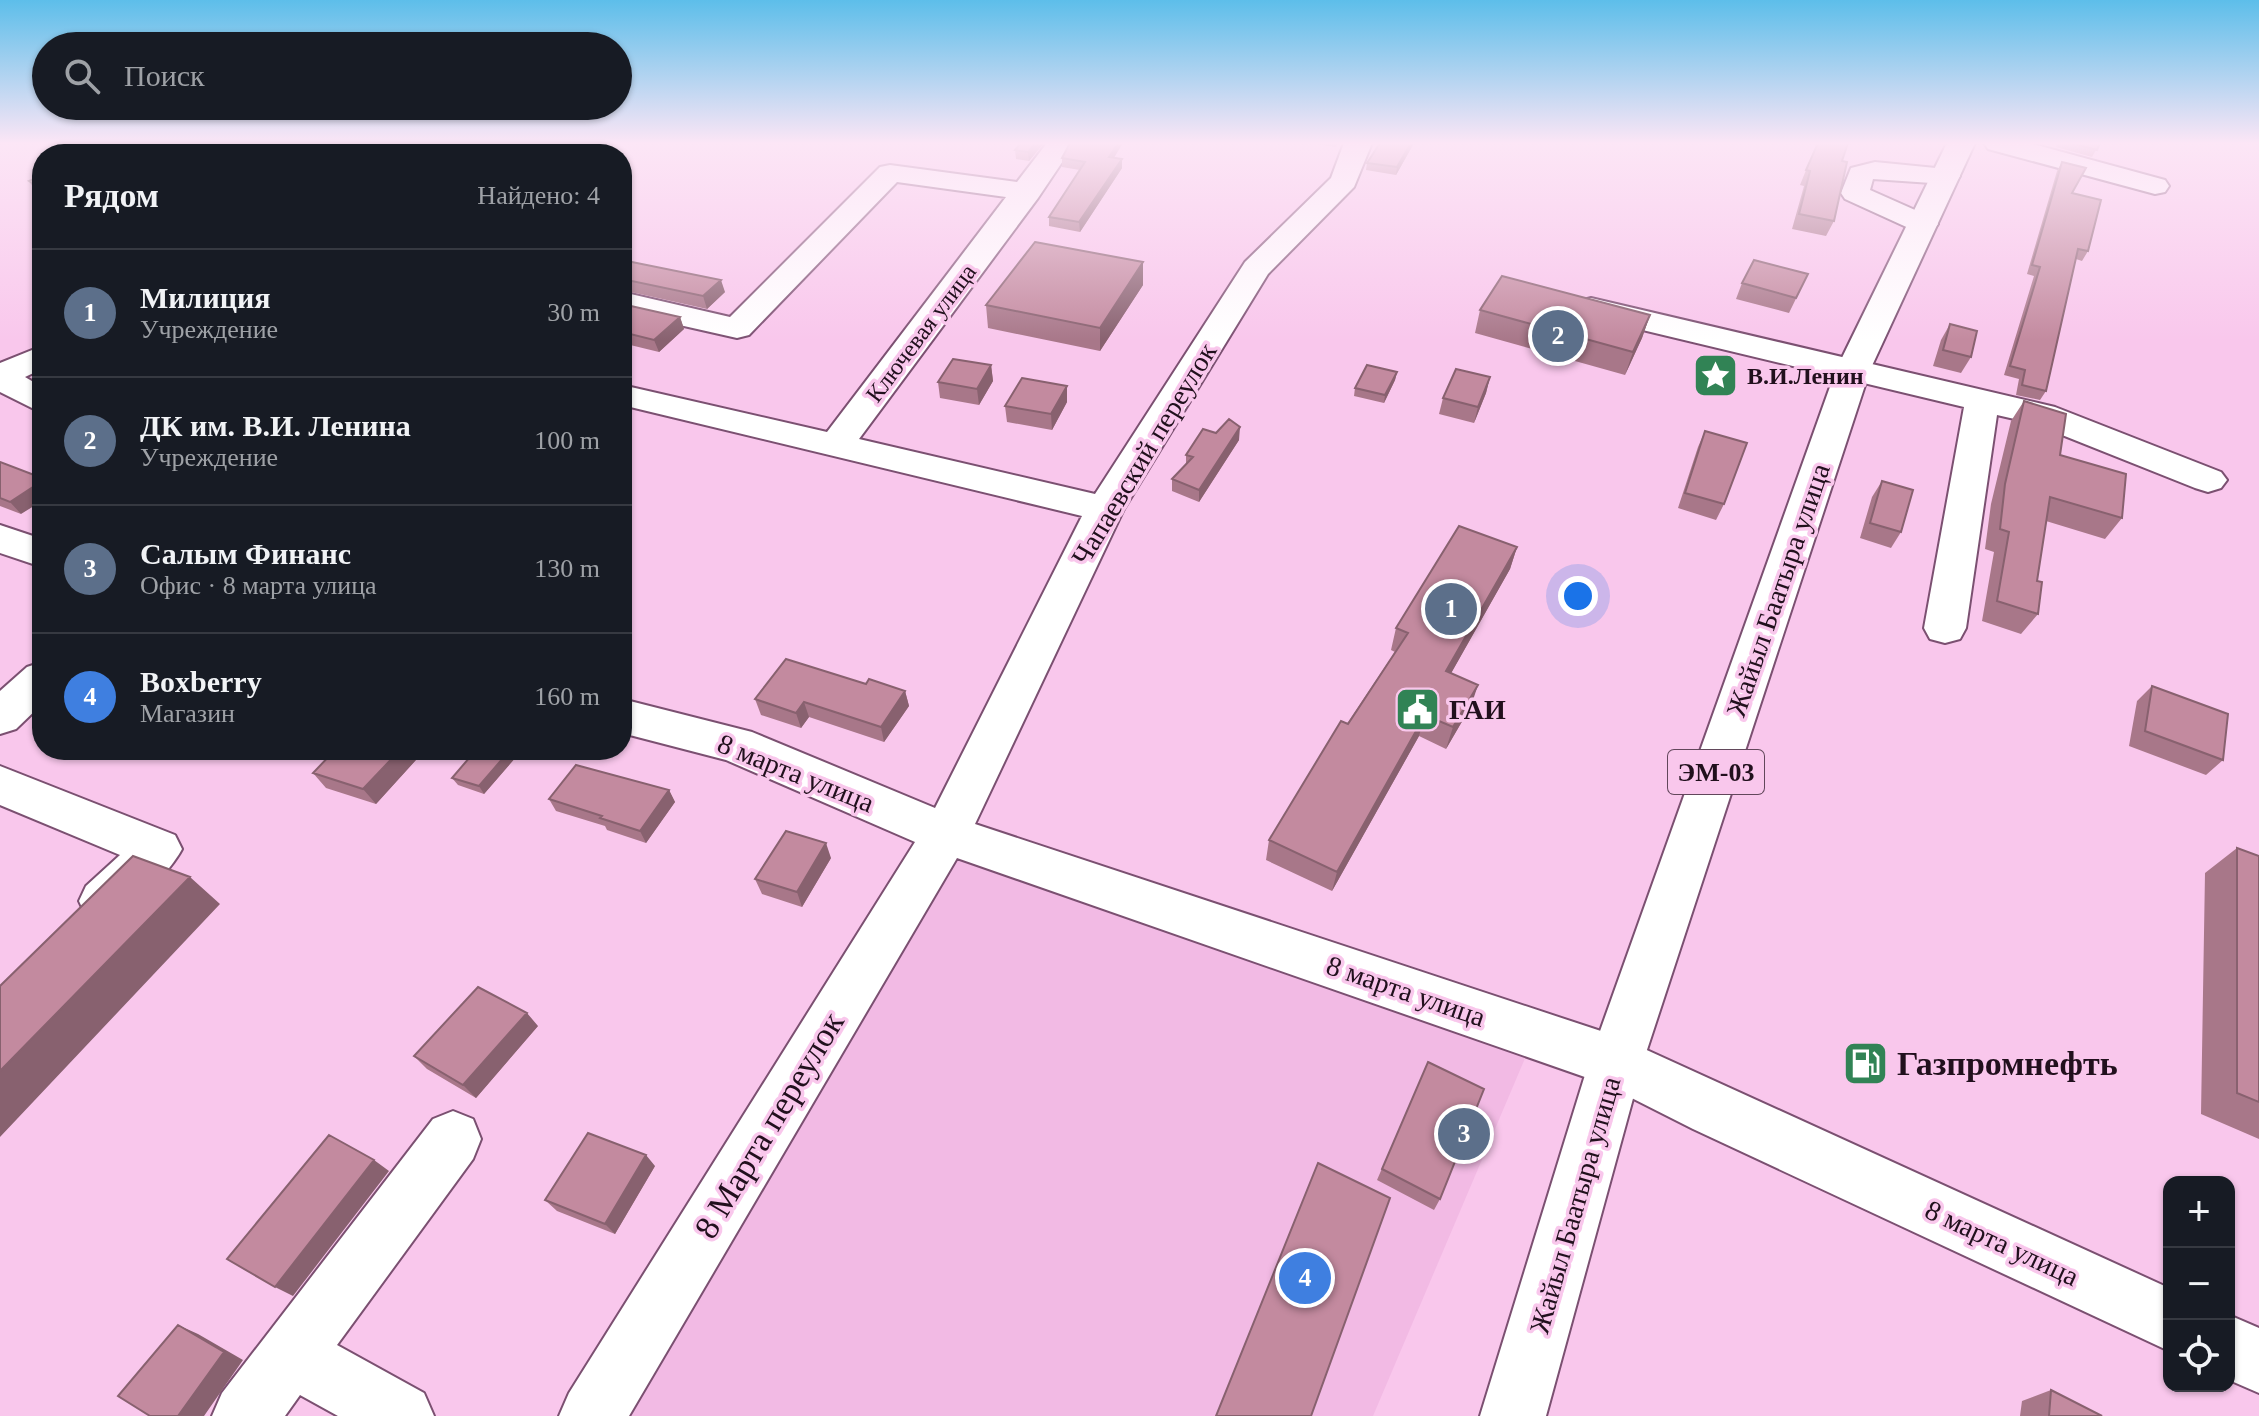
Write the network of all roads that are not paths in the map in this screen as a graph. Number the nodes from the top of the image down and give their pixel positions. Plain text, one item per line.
1 (854, 209) edge
2 (1015, 209) edge
3 (1316, 209) edge
4 (1886, 209) edge
5 (1930, 209) edge
6 (1923, 224) junction
7 (1555, 300) edge
8 (632, 304) edge
9 (32, 361) edge
10 (1853, 370) junction
11 (0, 377) edge
12 (32, 396) edge
13 (632, 397) edge
14 (1982, 401) junction
15 (836, 445) junction
16 (2208, 480) dead end
17 (1105, 509) junction
18 (0, 538) edge
19 (32, 550) edge
20 (1945, 628) dead end
21 (32, 687) edge
22 (0, 717) edge
23 (632, 719) edge
24 (0, 785) edge
25 (946, 834) junction
26 (68, 937) edge
27 (1616, 1062) junction
28 (453, 1139) dead end
29 (2163, 1317) edge
30 (2235, 1350) edge
31 (291, 1354) junction
32 (2259, 1361) edge
33 (245, 1416) edge
34 (401, 1416) edge
35 (592, 1416) edge
36 (1513, 1416) edge

1 - 8 main road
2 - 15 main road, Ключевая улица
3 - 17 main road, Чапаевский переулок
4 - 6 main road
5 - 6 main road, Жайыл Баатыра улица / ЭМ-03
6 - 10 main road, Жайыл Баатыра улица / ЭМ-03
7 - 10 main road
9 - 11 main road
10 - 14 main road
10 - 27 main road, Жайыл Баатыра улица / ЭМ-03
11 - 12 main road
13 - 15 main road
14 - 16 main road
14 - 20 main road
15 - 17 main road
17 - 25 main road, Чапаевский переулок
18 - 19 main road
21 - 22 main road
23 - 25 main road, 8 марта улица
24 - 26 main road
25 - 27 main road, 8 марта улица
25 - 35 main road, 8 Марта переулок
27 - 29 main road, 8 марта улица
27 - 36 main road, Жайыл Баатыра улица / ЭМ-03
28 - 31 main road
30 - 32 main road
31 - 33 main road
31 - 34 main road

